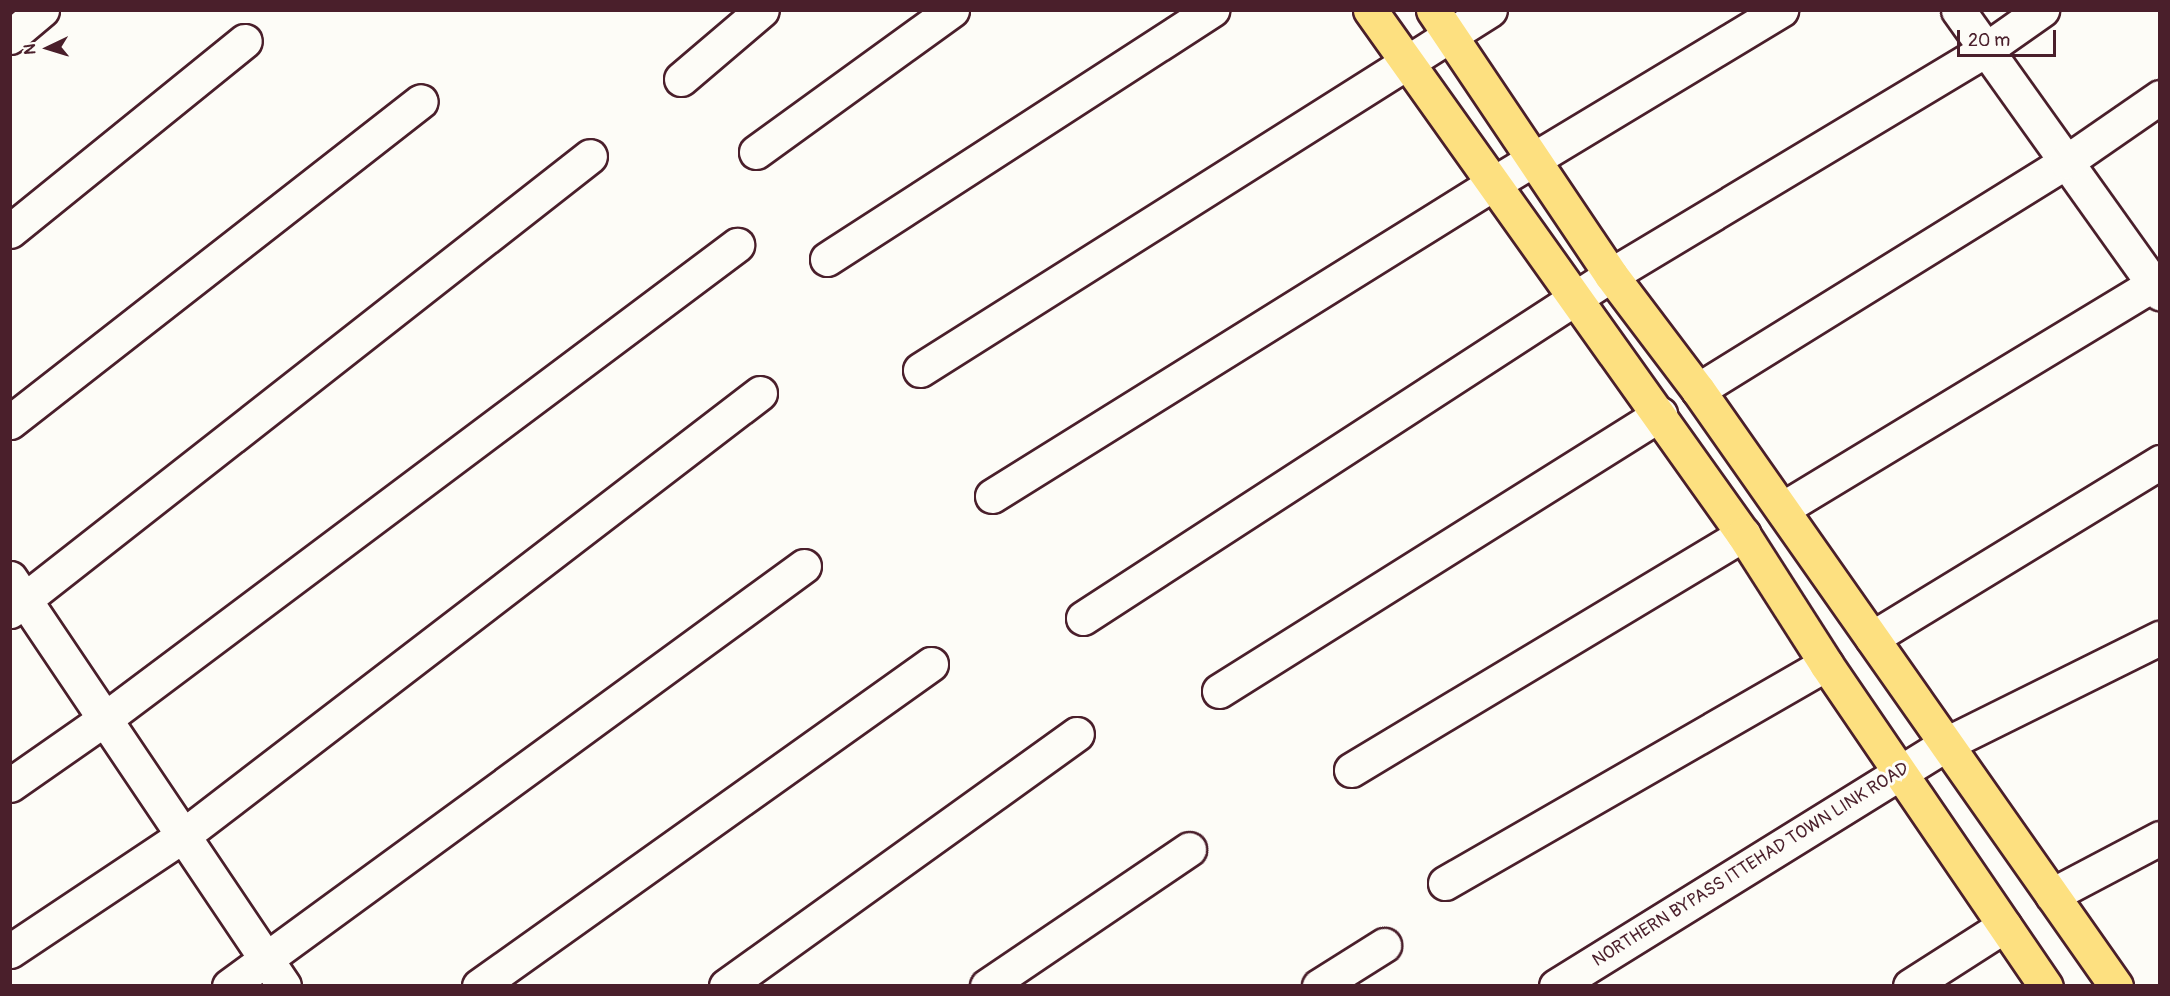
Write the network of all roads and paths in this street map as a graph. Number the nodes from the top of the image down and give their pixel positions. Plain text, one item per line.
1 (42, 10) edge
2 (762, 10) edge
3 (952, 10) edge
4 (1212, 10) edge
5 (1370, 10) edge
6 (1490, 10) edge
7 (1781, 10) edge
8 (1958, 10) edge
9 (2042, 10) edge
10 (1442, 23) edge
11 (10, 37) edge
12 (245, 41) dead end
13 (1985, 50) junction
14 (1406, 63) junction
15 (681, 79) dead end
16 (2160, 98) edge
17 (422, 101) dead end
18 (756, 152) dead end
19 (590, 156) dead end
20 (1532, 160) junction
21 (2066, 162) junction
22 (1491, 185) junction
23 (10, 231) edge
24 (737, 244) dead end
25 (826, 259) dead end
26 (1611, 274) junction
27 (2157, 286) edge
28 (1575, 298) junction
29 (920, 370) dead end
30 (1698, 390) junction
31 (760, 393) dead end
32 (1660, 414) junction
33 (10, 422) edge
34 (2160, 462) edge
35 (992, 496) dead end
36 (1782, 509) junction
37 (1743, 534) junction
38 (804, 566) dead end
39 (16, 596) edge
40 (1083, 618) dead end
41 (1872, 638) junction
42 (2160, 638) edge
43 (931, 664) dead end
44 (1826, 664) junction
45 (1218, 691) dead end
46 (106, 718) junction
47 (1077, 734) dead end
48 (1946, 744) junction
49 (1351, 770) dead end
50 (1901, 772) junction
51 (10, 785) edge
52 (184, 835) junction
53 (2160, 838) edge
54 (1189, 849) dead end
55 (1444, 884) dead end
56 (2052, 895) junction
57 (2004, 926) junction
58 (1384, 945) dead end
59 (10, 951) edge
60 (276, 973) edge
61 (230, 986) edge
62 (478, 986) edge
63 (726, 986) edge
64 (987, 986) edge
65 (1318, 986) edge
66 (1556, 986) edge
67 (1910, 986) edge
68 (2046, 986) edge
69 (2116, 986) edge

1 - 11 street
2 - 15 street
3 - 18 street
4 - 25 street
5 - 14 main road
6 - 10 street
7 - 20 street
8 - 13 street
9 - 13 street
10 - 14 street
10 - 20 main road
12 - 23 street
13 - 21 street
13 - 26 street
14 - 22 main road
14 - 29 street
16 - 21 street
17 - 33 street
19 - 39 street
20 - 22 street
20 - 26 main road
21 - 27 street
21 - 30 street
22 - 28 main road
22 - 35 street
24 - 46 street
26 - 28 street
26 - 30 main road
27 - 36 street
28 - 32 main road
28 - 40 street
30 - 36 main road
31 - 52 street
32 - 37 main road
32 - 45 street
34 - 41 street
36 - 41 main road
37 - 44 main road
37 - 49 street
38 - 60 street
39 - 46 street
41 - 48 main road
42 - 48 street, NORTHERN BYPASS ITTEHAD TOWN LINK ROAD
43 - 62 street
44 - 50 main road
44 - 55 street
46 - 51 street
46 - 52 street
47 - 63 street
48 - 50 street, NORTHERN BYPASS ITTEHAD TOWN LINK ROAD
48 - 56 main road
50 - 57 main road
50 - 66 street, NORTHERN BYPASS ITTEHAD TOWN LINK ROAD
52 - 59 street
52 - 60 street
53 - 56 street
54 - 64 street
56 - 69 main road
57 - 67 street
57 - 68 main road
58 - 65 street
60 - 61 street

